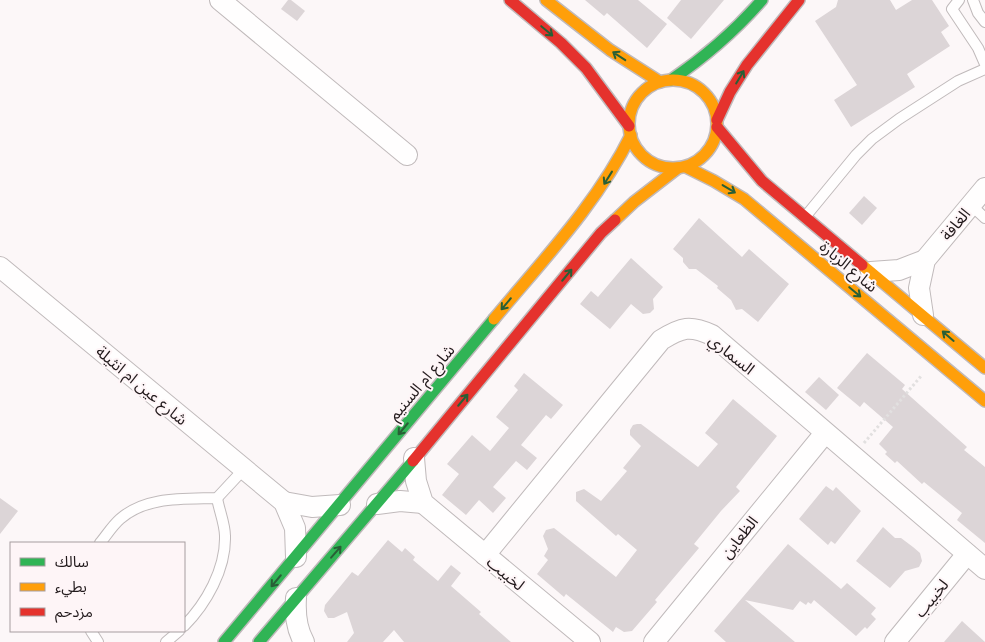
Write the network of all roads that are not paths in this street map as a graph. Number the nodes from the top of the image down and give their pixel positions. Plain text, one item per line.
1 (220, 0) edge
2 (510, 0) edge
3 (546, 0) edge
4 (762, 0) edge
5 (799, 0) edge
6 (959, 0) edge
7 (973, 0) edge
8 (985, 22) edge
9 (985, 64) edge
10 (985, 69) edge
11 (666, 81) junction
12 (717, 123) junction
13 (630, 130) junction
14 (407, 155) dead end
15 (682, 167) junction
16 (985, 188) edge
17 (978, 211) edge
18 (804, 218) junction
19 (925, 260) junction
20 (0, 267) edge
21 (871, 272) junction
22 (923, 315) junction
23 (985, 368) edge
24 (985, 401) edge
25 (825, 432) junction
26 (414, 458) junction
27 (244, 469) junction
28 (217, 498) junction
29 (284, 502) junction
30 (423, 503) junction
31 (377, 504) junction
32 (340, 505) junction
33 (101, 542) edge
34 (966, 554) junction
35 (485, 555) junction
36 (296, 557) junction
37 (985, 568) edge
38 (296, 598) junction
39 (185, 625) edge
40 (179, 632) edge
41 (166, 642) edge
42 (224, 642) edge
43 (259, 642) edge
44 (304, 642) edge
45 (590, 642) edge
46 (654, 642) edge
47 (895, 642) edge

1 - 14 street
2 -> 13 main road
11 -> 3 main road
4 - 11 main road
12 -> 5 main road
6 - 9 lane
7 - 8 lane
10 - 18 lane
11 - 12 main road
11 - 13 main road
12 - 15 main road
12 - 18 main road, شارع الزبارة
13 - 15 main road
13 -> 32 main road, شارع ام السنيم
15 -> 24 main road, شارع الزبارة
26 -> 15 main road
16 - 17 street, الغافة
17 - 19 street, الغافة
18 - 21 main road, شارع الزبارة
19 - 21 street, الغافة
19 - 22 street, الغافة
20 - 27 street, شارع عين ام انثيلة
21 - 22 main road, شارع الزبارة
23 -> 22 main road, شارع الزبارة
25 - 34 street, السماري
25 - 35 street, السماري
25 - 46 street, الظعاين
26 - 30 street
26 - 31 main road
27 - 28 lane
27 - 29 street, شارع عين ام انثيلة
28 - 33 lane
28 - 39 lane
29 - 32 street
29 - 36 street, شارع عين ام انثيلة
30 - 31 street
30 - 35 street, لخبيب
38 -> 31 main road
32 - 36 main road, شارع ام السنيم
34 - 37 street, السماري
34 - 47 street, لخبيب
35 - 45 street, لخبيب
36 -> 42 main road, شارع ام السنيم
38 - 43 main road
38 - 44 street
40 - 41 lane

